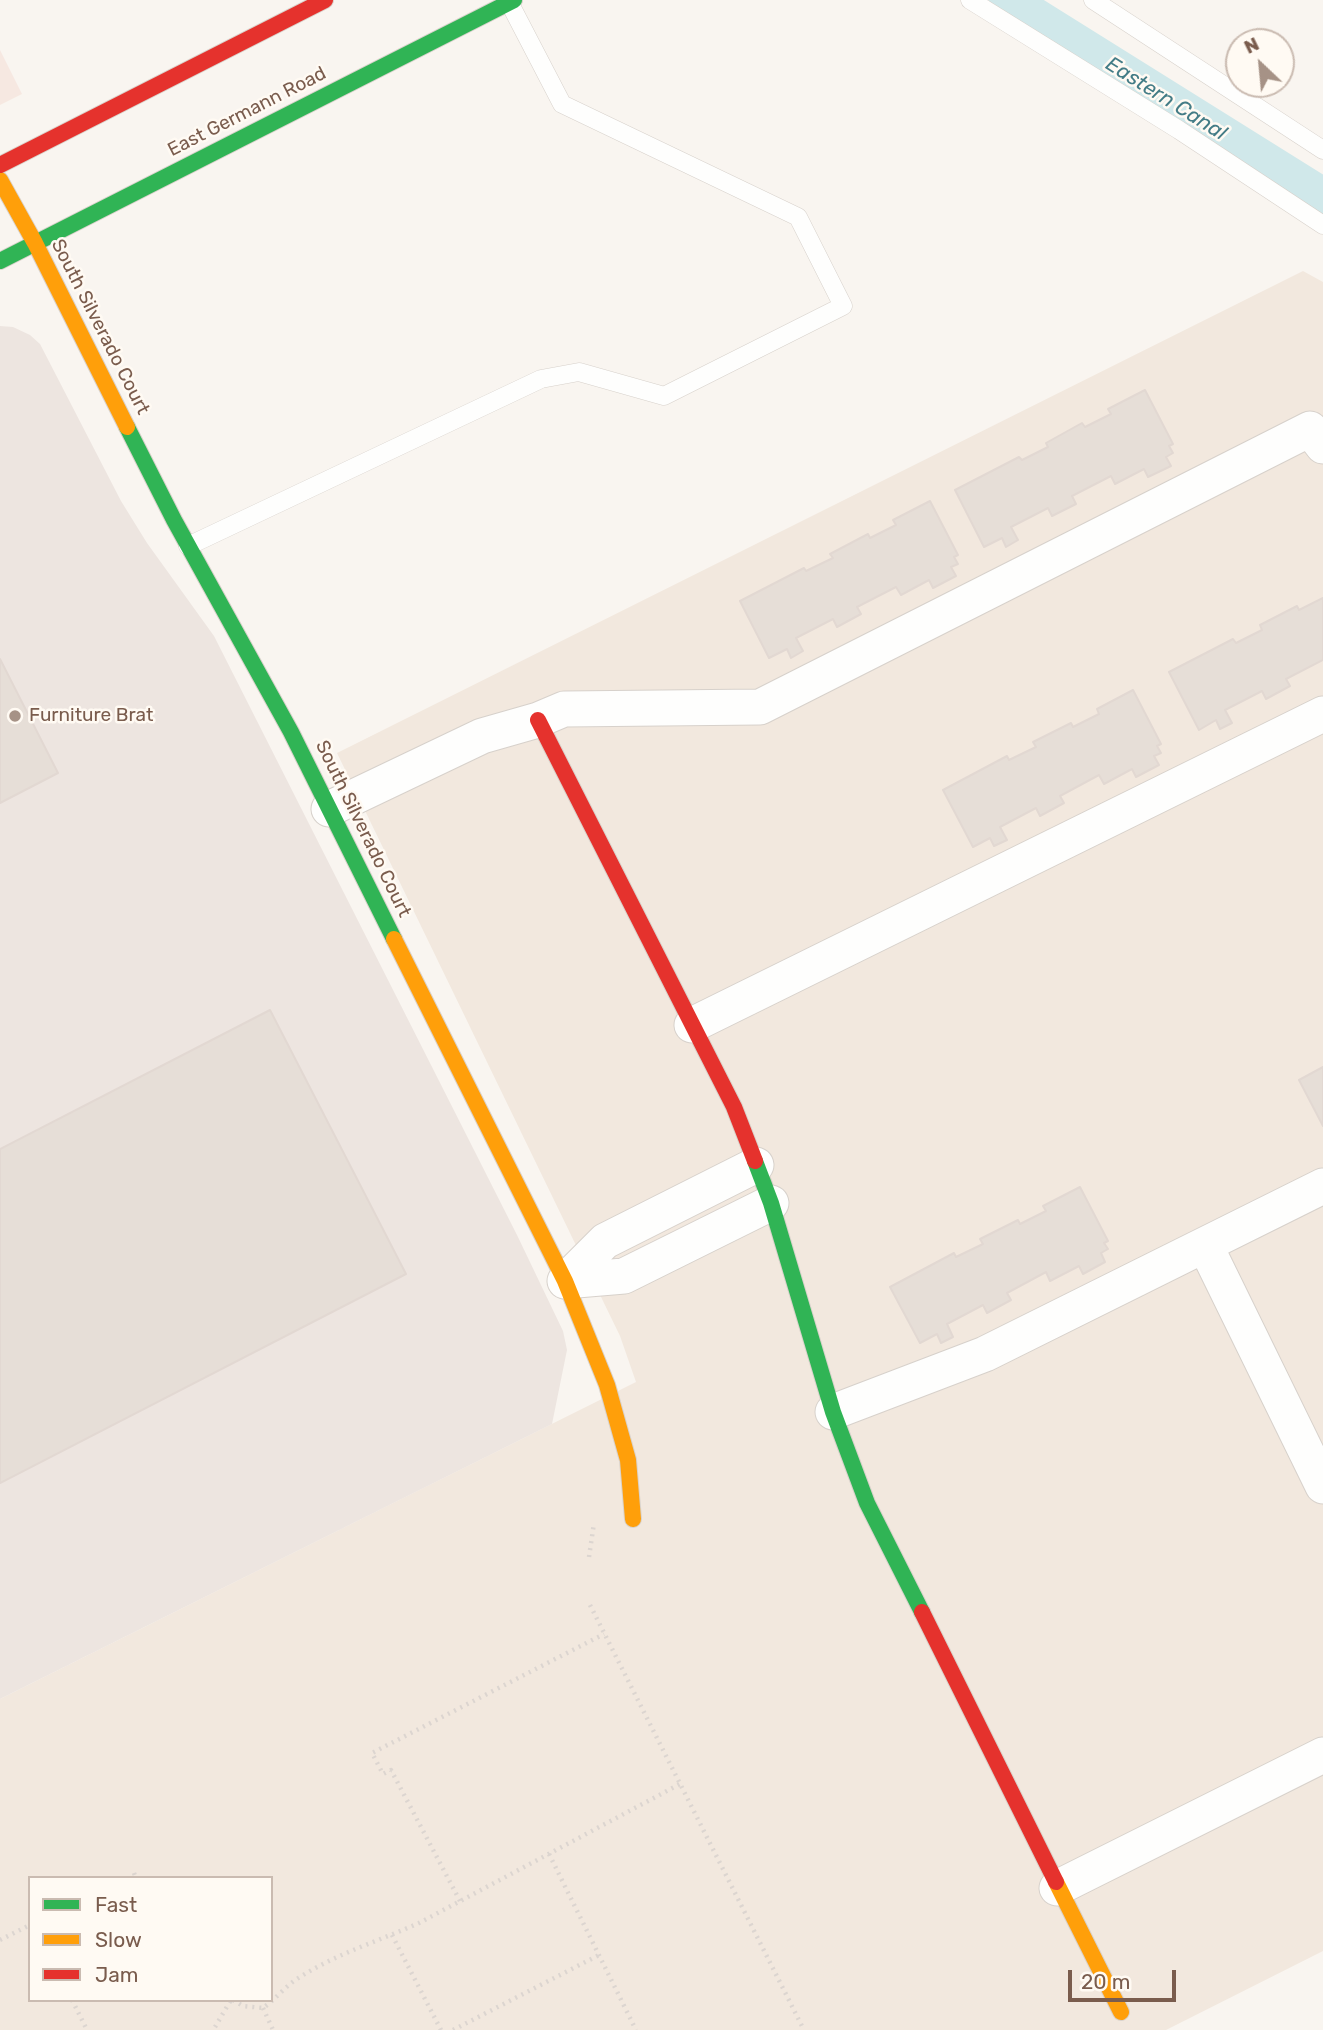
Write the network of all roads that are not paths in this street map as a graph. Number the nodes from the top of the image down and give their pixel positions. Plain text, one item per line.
1 (325, 0) edge
2 (970, 0) edge
3 (1093, 0) edge
4 (511, 1) edge
5 (1323, 150) edge
6 (0, 165) edge
7 (0, 180) edge
8 (1323, 225) edge
9 (35, 243) junction
10 (0, 261) edge
11 (1323, 446) edge
12 (188, 546) junction
13 (1323, 714) edge
14 (538, 720) junction
15 (329, 809) junction
16 (692, 1025) junction
17 (756, 1165) junction
18 (1323, 1186) edge
19 (771, 1203) junction
20 (1205, 1245) junction
21 (565, 1281) junction
22 (833, 1412) junction
23 (1323, 1486) edge
24 (633, 1519) dead end
25 (1323, 1755) edge
26 (1057, 1888) junction
27 (1121, 2012) dead end

1 - 6 street
2 - 8 lane
3 - 5 lane
4 - 9 street, East Germann Road
4 - 12 lane
7 - 9 street, South Silverado Court
9 - 10 street, East Germann Road
9 - 12 street, South Silverado Court
11 - 14 street
12 - 15 street, South Silverado Court
13 - 16 street
14 - 15 street
14 - 16 street
15 - 21 street, South Silverado Court
16 - 17 street
17 - 19 street
17 - 21 street
18 - 20 street
19 - 21 street
19 - 22 street
20 - 22 street
20 - 23 street
21 - 24 street, South Silverado Court
22 - 26 street
25 - 26 street
26 - 27 street

